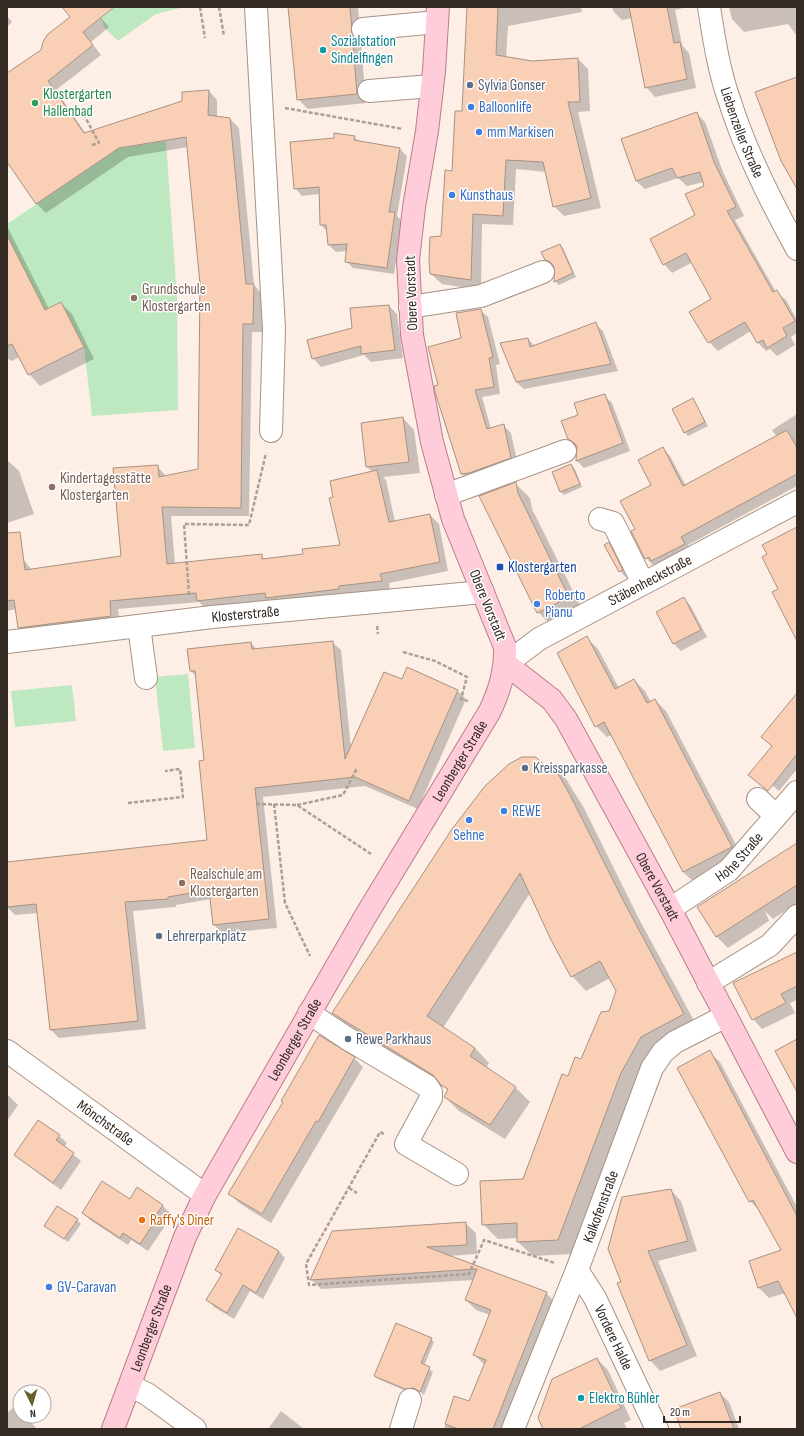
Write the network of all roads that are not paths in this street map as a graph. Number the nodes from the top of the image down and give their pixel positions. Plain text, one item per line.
1 (256, 7) edge
2 (709, 7) edge
3 (438, 15) edge
4 (362, 28) dead end
5 (432, 86) junction
6 (369, 91) dead end
7 (797, 249) edge
8 (543, 272) dead end
9 (410, 306) junction
10 (271, 431) road end
11 (565, 451) dead end
12 (446, 495) junction
13 (797, 502) edge
14 (600, 519) dead end
15 (643, 583) junction
16 (483, 592) junction
17 (140, 626) junction
18 (7, 642) edge
19 (506, 664) junction
20 (146, 678) dead end
21 (797, 792) edge
22 (758, 799) dead end
23 (776, 816) junction
24 (670, 909) junction
25 (797, 916) edge
26 (708, 983) junction
27 (309, 1013) junction
28 (726, 1016) junction
29 (7, 1051) edge
30 (797, 1152) edge
31 (457, 1174) dead end
32 (205, 1195) junction
33 (576, 1270) junction
34 (130, 1386) junction
35 (410, 1400) dead end
36 (113, 1429) edge
37 (195, 1429) edge
38 (401, 1429) edge
39 (513, 1429) edge
40 (657, 1429) edge

1 - 10 street
2 - 7 street, Liebenzeller Straße
3 - 4 street
3 - 5 main road, Obere Vorstadt
5 - 6 street
5 - 9 main road, Obere Vorstadt
8 - 9 street
9 - 12 main road, Obere Vorstadt
11 - 12 street
12 - 16 main road, Obere Vorstadt
13 - 15 street, Stäbenheckstraße
14 - 15 street
15 - 19 street, Stäbenheckstraße
16 - 17 street, Klosterstraße
16 - 19 main road, Obere Vorstadt
17 - 18 street, Klosterstraße
17 - 20 street
19 - 24 main road, Obere Vorstadt
19 - 27 main road, Leonberger Straße
21 - 23 street, Hohe Straße
22 - 23 street
23 - 24 street, Hohe Straße
24 - 26 main road, Obere Vorstadt
25 - 26 street
26 - 28 main road, Obere Vorstadt
27 - 31 street
27 - 32 main road, Leonberger Straße
28 - 30 main road, Obere Vorstadt
28 - 33 street, Kalkofenstraße
29 - 32 street, Mönchstraße
32 - 34 main road, Leonberger Straße
33 - 39 street, Kalkofenstraße
33 - 40 street, Vordere Halde
34 - 36 main road, Leonberger Straße
34 - 37 street
35 - 38 street

